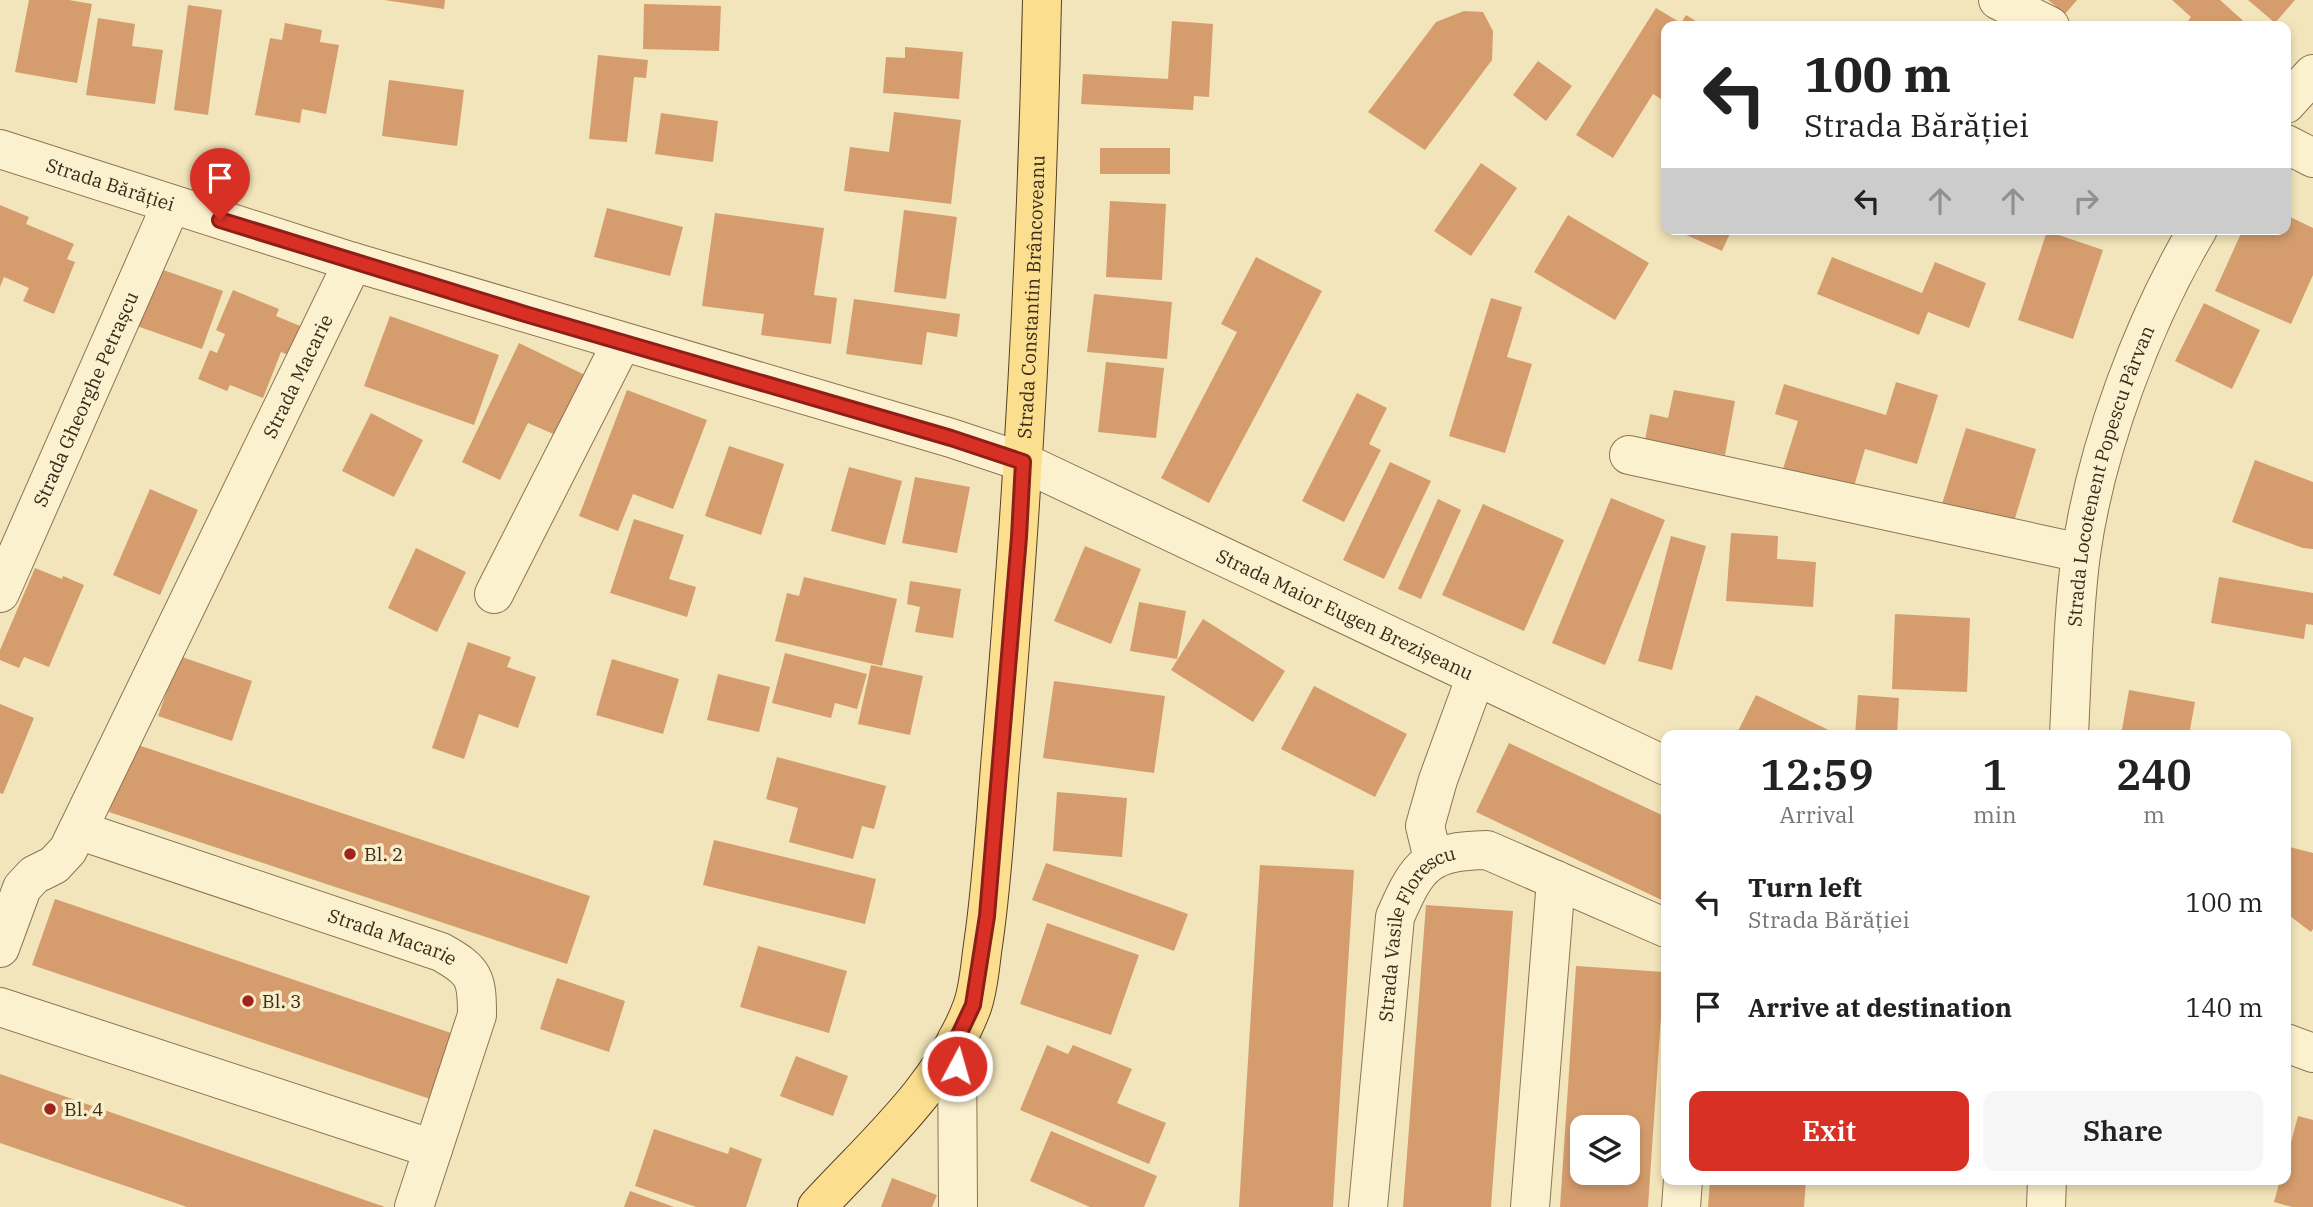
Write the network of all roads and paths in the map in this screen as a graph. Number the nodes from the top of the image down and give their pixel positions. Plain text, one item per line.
1 (1042, 0) edge
2 (1998, 0) edge
3 (2040, 21) edge
4 (2313, 74) edge
5 (2291, 98) edge
6 (2291, 147) edge
7 (0, 149) edge
8 (2313, 158) edge
9 (171, 205) junction
10 (2195, 235) edge
11 (353, 262) junction
12 (622, 342) junction
13 (1629, 455) dead end
14 (1023, 462) junction
15 (2081, 553) junction
16 (0, 593) edge
17 (494, 594) dead end
18 (1476, 676) junction
19 (2069, 730) edge
20 (1661, 764) edge
21 (78, 830) junction
22 (1433, 859) junction
23 (1556, 880) junction
24 (1661, 926) edge
25 (0, 947) edge
26 (0, 1007) edge
27 (957, 1039) junction
28 (2291, 1044) edge
29 (2313, 1054) edge
30 (433, 1149) junction
31 (1683, 1185) edge
32 (2047, 1185) edge
33 (414, 1207) edge
34 (817, 1207) edge
35 (958, 1207) edge
36 (1368, 1207) edge
37 (1530, 1207) edge
38 (1681, 1207) edge
39 (2046, 1207) edge

1 - 14 main road, Strada Constantin Brâncoveanu
2 - 3 street
4 - 5 street
6 - 8 street
7 - 9 street, Strada Bărăției
9 - 11 street, Strada Bărăției
9 - 16 street, Strada Gheorghe Petrașcu
10 - 15 street, Strada Locotenent Popescu Pârvan
11 - 12 street, Strada Bărăției
11 - 21 street, Strada Macarie
12 - 14 street, Strada Bărăției
12 - 17 street
13 - 15 street
14 - 18 street, Strada Maior Eugen Brezișeanu
14 - 27 main road, Strada Constantin Brâncoveanu
15 - 19 street, Strada Locotenent Popescu Pârvan
18 - 20 street, Strada Maior Eugen Brezișeanu
18 - 22 street
21 - 25 street, Strada Macarie
21 - 30 street, Strada Macarie
22 - 23 street, Strada Vasile Florescu
22 - 36 street, Strada Vasile Florescu
23 - 24 street, Strada Vasile Florescu
23 - 37 street
26 - 30 street
27 - 34 main road, Strada Constantin Brâncoveanu
27 - 35 street
28 - 29 street
30 - 33 street, Strada Macarie
31 - 38 street
32 - 39 street

